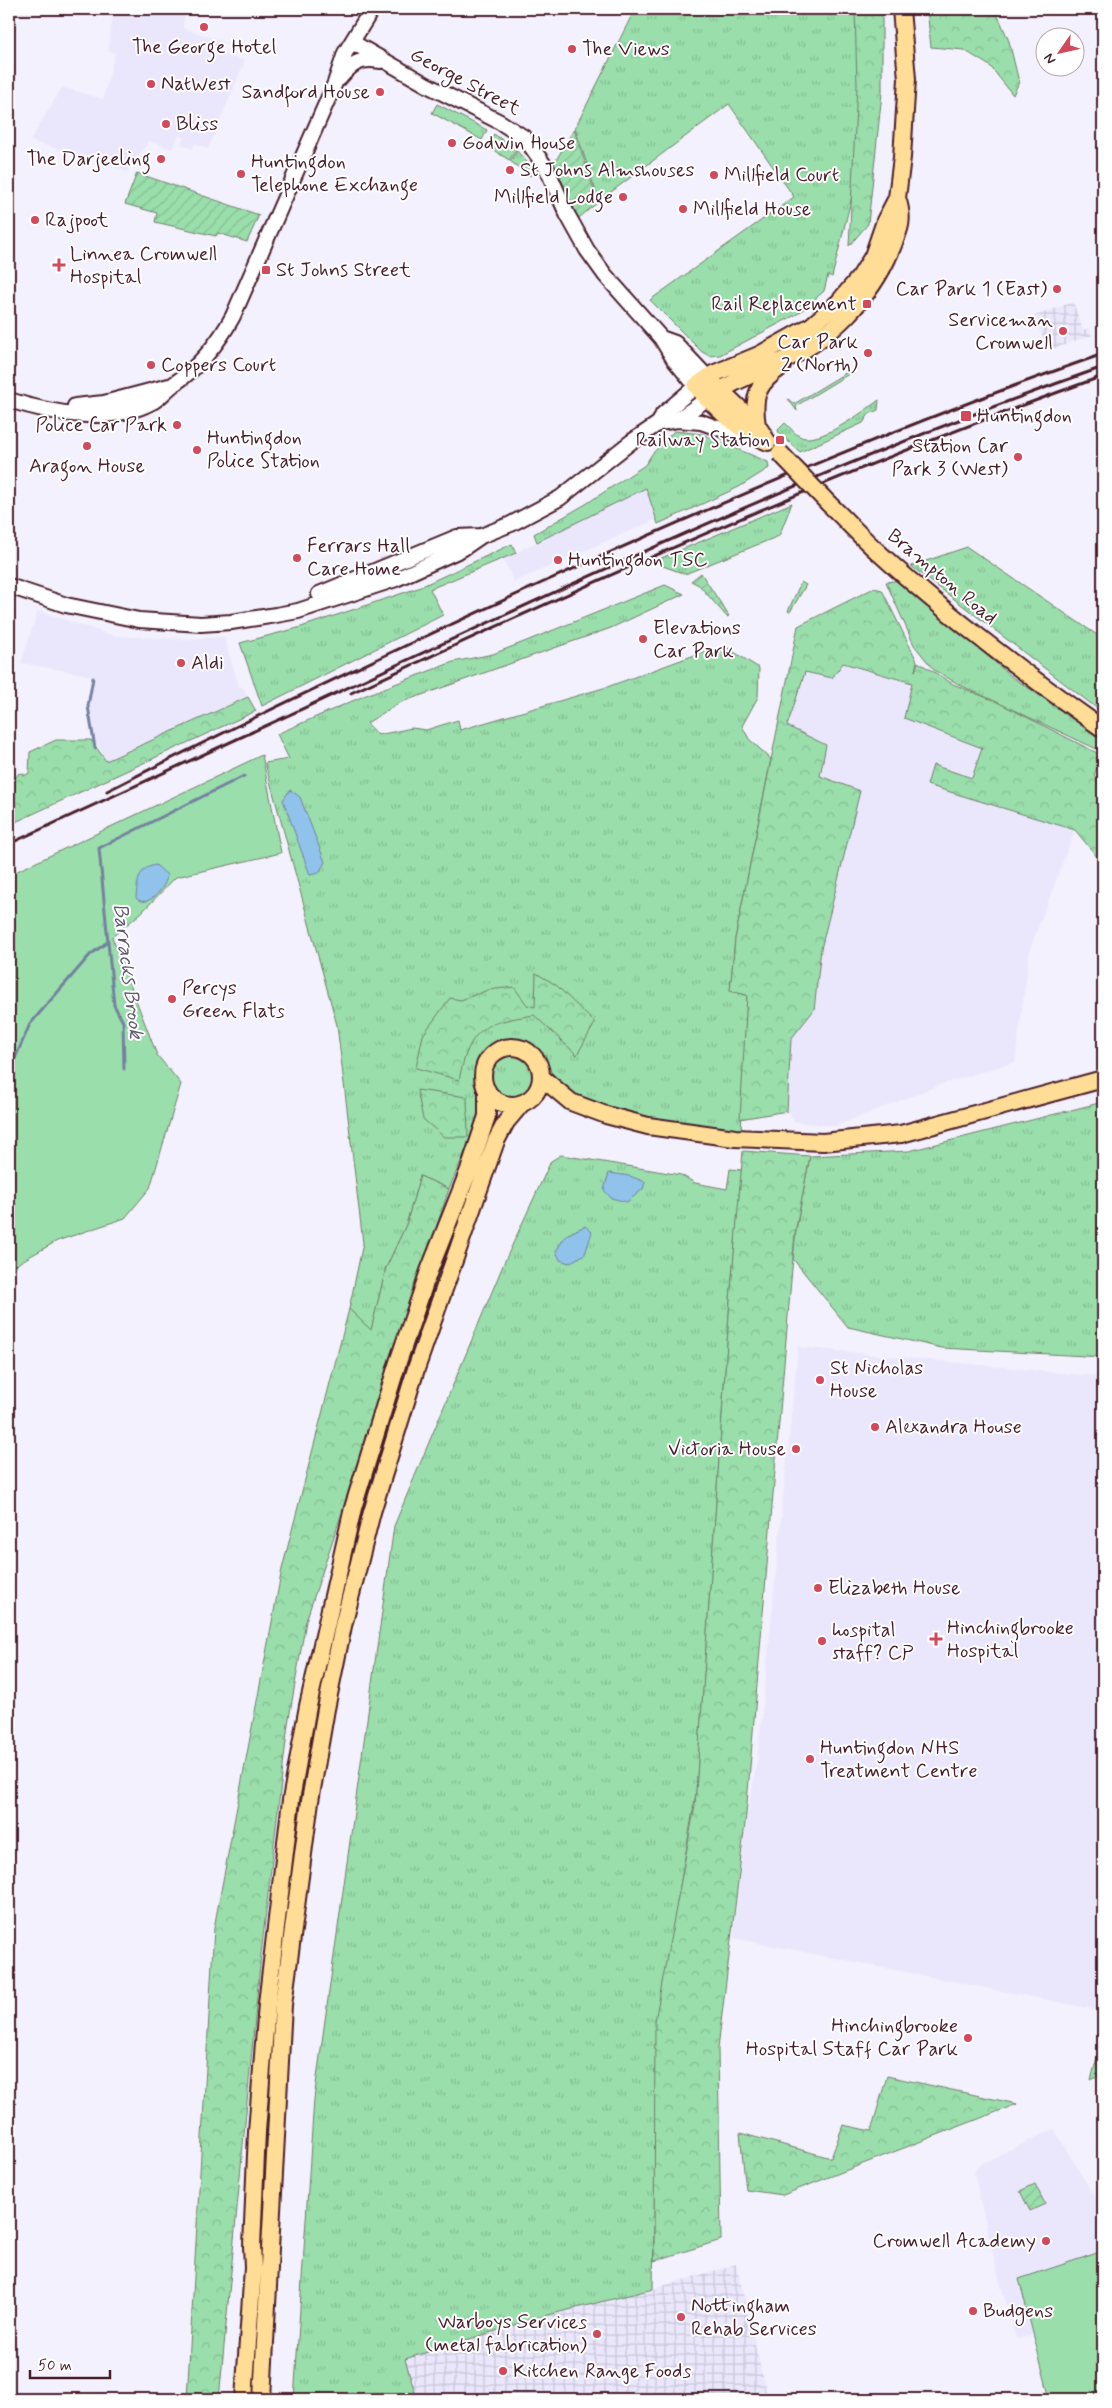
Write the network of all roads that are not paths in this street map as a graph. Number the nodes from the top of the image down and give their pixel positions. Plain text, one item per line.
1 (372, 9) edge
2 (901, 9) edge
3 (351, 44) junction
4 (388, 64) junction
5 (335, 83) junction
6 (547, 169) joint
7 (897, 198) junction
8 (788, 359) junction
9 (702, 382) junction
10 (714, 394) junction
11 (12, 402) edge
12 (677, 420) junction
13 (659, 423) junction
14 (765, 439) junction
15 (9, 586) edge
16 (1103, 728) edge
17 (541, 1077) junction
18 (1103, 1079) edge
19 (487, 1090) junction
20 (526, 1101) junction
21 (571, 1102) junction
22 (252, 2246) junction
23 (236, 2399) edge
24 (244, 2399) edge
25 (262, 2399) edge

1 - 3 main road
2 - 7 main road
3 - 4 main road, George Street
3 - 5 main road
4 - 5 main road
4 - 6 main road, George Street
5 - 11 main road
6 - 9 main road, Brampton Road
7 - 8 main road
7 - 9 main road
8 - 10 main road
8 - 14 main road
9 - 10 main road, Brampton Road
9 - 13 main road
10 - 12 main road
10 - 14 main road, Brampton Road
12 - 13 main road
12 - 14 main road
13 - 15 main road
14 - 16 main road, Brampton Road, bridge
17 - 19 main road
17 - 20 main road
17 - 21 main road
18 - 21 main road
19 - 20 main road
19 - 22 main road
20 - 21 main road
20 - 25 main road
22 - 23 main road
22 - 24 main road

